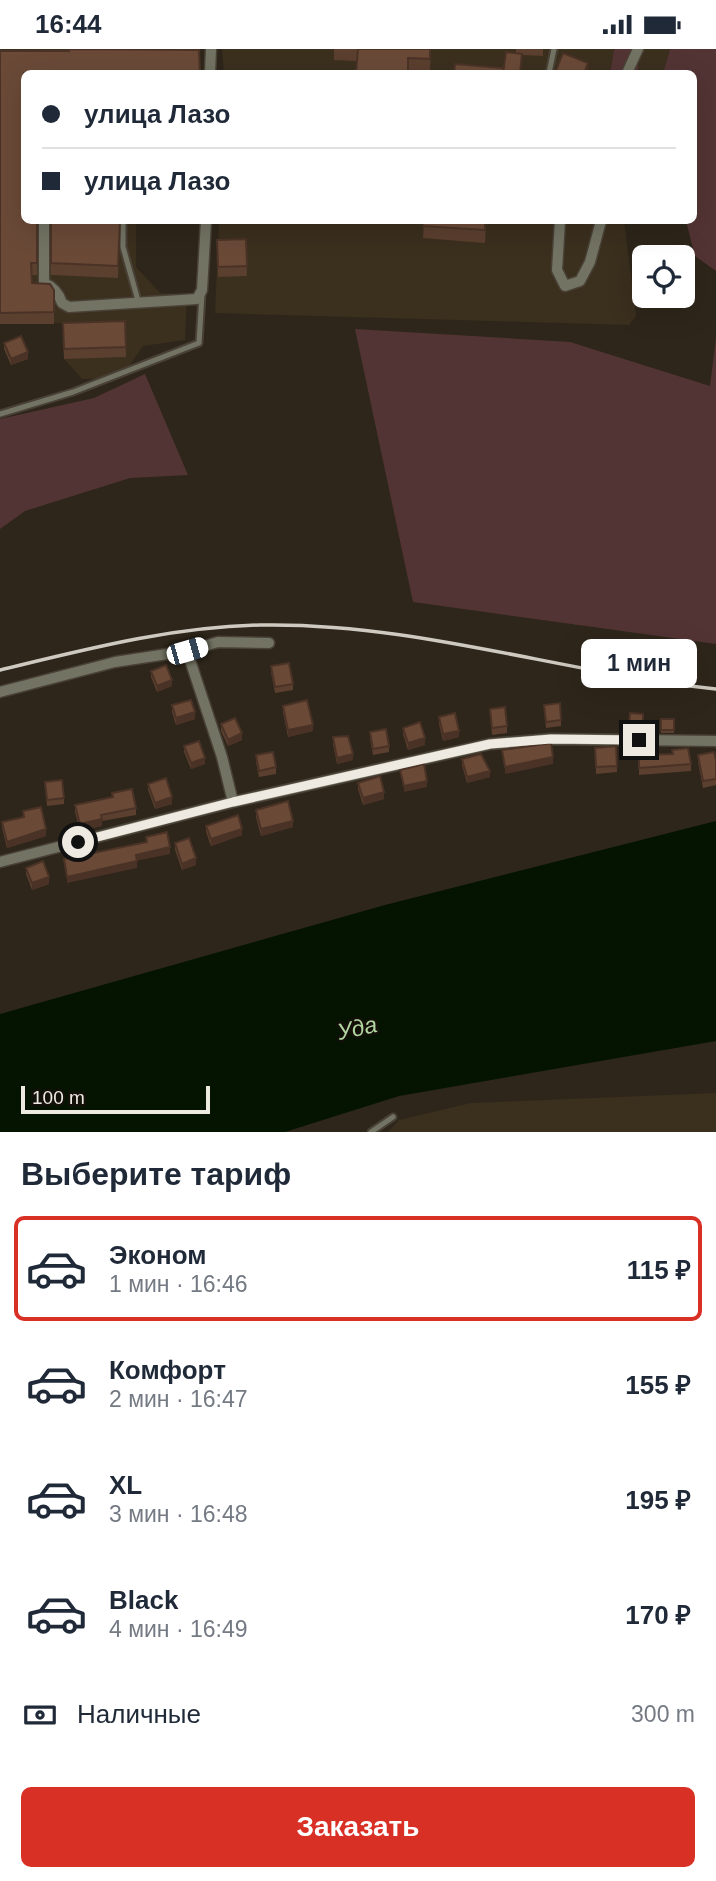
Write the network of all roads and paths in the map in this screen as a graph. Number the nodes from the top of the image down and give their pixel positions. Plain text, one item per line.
1 (211, 49) edge
2 (554, 49) edge
3 (638, 49) edge
4 (210, 70) edge
5 (550, 70) edge
6 (628, 70) edge
7 (44, 224) edge
8 (123, 224) edge
9 (205, 224) edge
10 (560, 224) edge
11 (600, 224) edge
12 (202, 294) junction
13 (139, 304) junction
14 (0, 414) edge
15 (269, 643) dead end
16 (187, 651) junction
17 (0, 692) edge
18 (716, 741) edge
19 (233, 802) junction
20 (0, 862) edge
21 (393, 1117) dead end
22 (371, 1132) edge

1 - 4 street
2 - 5 lane
3 - 6 street
7 - 13 street
8 - 13 lane
9 - 12 street
10 - 11 street
12 - 13 street
12 - 14 lane
15 - 16 street
16 - 17 street
16 - 19 street
18 - 19 street
19 - 20 street
21 - 22 lane

